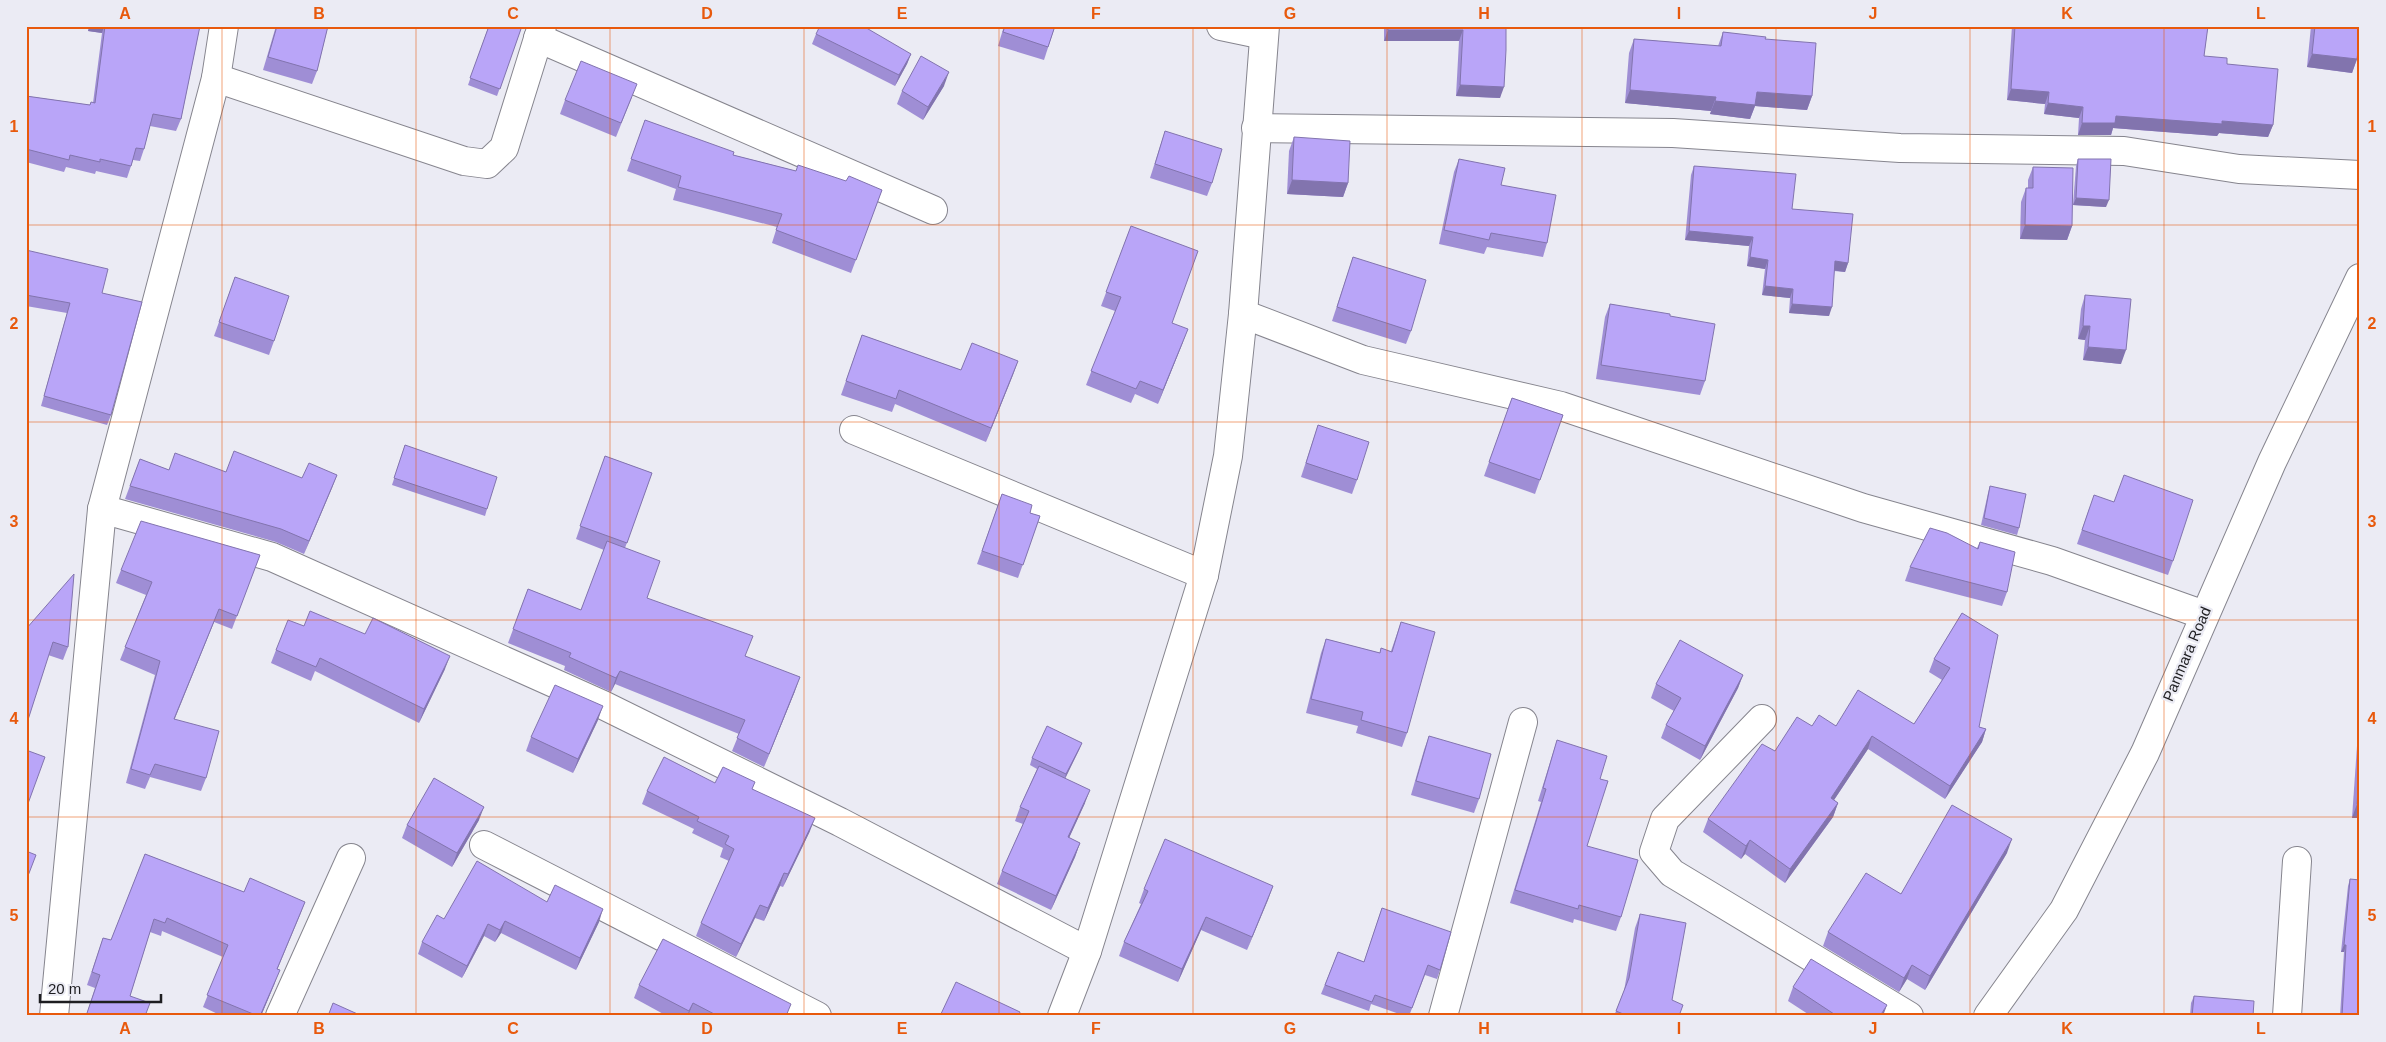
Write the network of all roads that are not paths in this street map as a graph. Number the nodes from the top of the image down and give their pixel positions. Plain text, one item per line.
1 (224, 26) edge
2 (1221, 26) edge
3 (1265, 31) edge
4 (540, 32) edge
5 (216, 78) junction
6 (1256, 128) junction
7 (2360, 175) edge
8 (933, 210) dead end
9 (2360, 278) edge
10 (1243, 314) junction
11 (854, 430) dead end
12 (102, 509) junction
13 (1204, 575) junction
14 (2204, 615) junction
15 (1762, 719) dead end
16 (1523, 722) dead end
17 (484, 845) dead end
18 (351, 858) dead end
19 (2297, 861) dead end
20 (1087, 951) junction
21 (54, 1016) edge
22 (280, 1016) edge
23 (817, 1016) edge
24 (1062, 1016) edge
25 (1443, 1016) edge
26 (1909, 1016) edge
27 (1988, 1016) edge
28 (2287, 1016) edge

1 - 5 street
2 - 3 street
3 - 6 street
4 - 5 street
4 - 8 street
5 - 12 street
6 - 7 street
6 - 10 street
9 - 14 street, Panmara Road
10 - 13 street
10 - 14 street
11 - 13 street
12 - 20 street
12 - 21 street
13 - 20 street
14 - 27 street, Panmara Road
15 - 26 street
16 - 25 street
17 - 23 street
18 - 22 street
19 - 28 street
20 - 24 street

